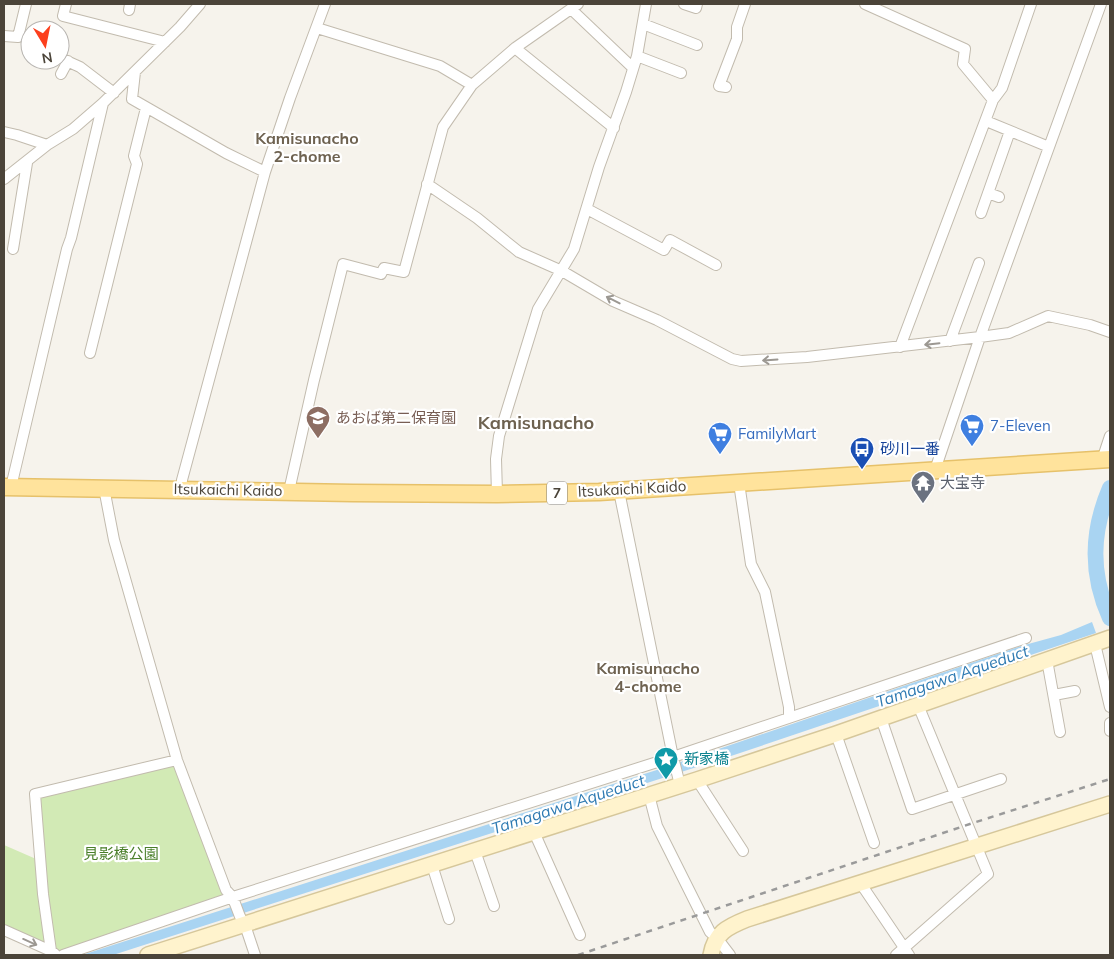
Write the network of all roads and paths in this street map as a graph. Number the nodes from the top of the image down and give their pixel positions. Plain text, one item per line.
1 (26, 4) edge
2 (66, 4) edge
3 (200, 4) edge
4 (325, 4) edge
5 (646, 4) edge
6 (684, 4) edge
7 (697, 4) edge
8 (745, 4) edge
9 (865, 4) edge
10 (1031, 4) edge
11 (1101, 4) edge
12 (574, 6) edge
13 (643, 24) junction
14 (316, 28) junction
15 (4, 36) edge
16 (165, 42) junction
17 (696, 45) dead end
18 (515, 48) junction
19 (637, 56) junction
20 (70, 63) edge
21 (633, 68) junction
22 (62, 70) edge
23 (135, 72) junction
24 (681, 73) dead end
25 (61, 74) dead end
26 (472, 85) junction
27 (726, 87) dead end
28 (114, 93) junction
29 (993, 100) junction
30 (103, 103) junction
31 (146, 108) junction
32 (986, 121) junction
33 (614, 128) junction
34 (1010, 131) junction
35 (4, 132) edge
36 (47, 145) junction
37 (1049, 147) junction
38 (27, 163) junction
39 (265, 172) junction
40 (4, 179) edge
41 (427, 184) junction
42 (988, 193) junction
43 (999, 197) dead end
44 (587, 209) junction
45 (981, 213) dead end
46 (13, 250) dead end
47 (979, 263) dead end
48 (716, 266) dead end
49 (562, 271) junction
50 (1110, 332) edge
51 (980, 337) junction
52 (950, 341) junction
53 (900, 346) junction
54 (90, 353) dead end
55 (1110, 436) edge
56 (1107, 459) edge
57 (935, 470) junction
58 (739, 483) junction
59 (7, 487) edge
60 (104, 488) junction
61 (181, 490) junction
62 (289, 491) junction
63 (619, 492) junction
64 (497, 494) junction
65 (1026, 638) dead end
66 (1103, 641) edge
67 (1047, 660) junction
68 (1075, 691) dead end
69 (1054, 694) junction
70 (918, 706) junction
71 (1110, 707) edge
72 (789, 718) junction
73 (881, 718) junction
74 (1110, 723) edge
75 (1110, 731) edge
76 (1060, 732) dead end
77 (836, 734) junction
78 (177, 760) junction
79 (674, 760) junction
80 (1001, 779) dead end
81 (697, 780) junction
82 (680, 783) junction
83 (956, 794) junction
84 (650, 795) junction
85 (1110, 804) edge
86 (534, 832) junction
87 (874, 843) dead end
88 (977, 847) junction
89 (475, 851) junction
90 (743, 851) dead end
91 (432, 865) junction
92 (861, 884) junction
93 (234, 900) junction
94 (494, 906) dead end
95 (449, 919) dead end
96 (243, 923) junction
97 (4, 930) edge
98 (580, 935) dead end
99 (717, 938) junction
100 (54, 953) edge
101 (903, 953) edge
102 (63, 955) edge
103 (148, 955) edge
104 (255, 955) edge
105 (711, 955) edge
106 (730, 955) edge

1 - 15 street
2 - 16 street
3 - 16 street
4 - 14 street
5 - 13 street
6 - 7 street
8 - 27 street
9 - 29 street
10 - 29 street
11 - 37 street
12 - 18 street
12 - 21 street
13 - 17 street
13 - 19 street
14 - 26 street
14 - 39 street
16 - 23 street
18 - 26 street
18 - 33 street
19 - 21 street
19 - 24 street
20 - 28 street
21 - 33 street
22 - 25 street
23 - 28 street
23 - 31 street
26 - 41 street
28 - 30 street
29 - 32 street
30 - 36 street
30 - 59 street
31 - 39 street
31 - 54 street
32 - 34 street
32 - 53 street
33 - 44 street
34 - 37 street
34 - 42 street
35 - 36 street
36 - 38 street
37 - 51 street
38 - 40 street
38 - 46 street
39 - 61 street
41 - 49 street
41 - 62 street
42 - 43 street
42 - 45 street
44 - 48 street
44 - 49 street
47 - 52 street
53 -> 49 street
49 - 64 street
50 - 51 street
51 - 52 street
51 - 57 street
52 -> 53 street
55 - 56 street
56 - 57 main road, Itsukaichi Kaido / 7
57 - 58 main road, Itsukaichi Kaido / 7
58 - 63 main road, Itsukaichi Kaido / 7
58 - 72 street
59 - 60 main road, Itsukaichi Kaido / 7
60 - 61 main road, Itsukaichi Kaido / 7
60 - 78 street
61 - 62 main road, Itsukaichi Kaido / 7
62 - 64 main road, Itsukaichi Kaido / 7
63 - 64 main road, Itsukaichi Kaido / 7
63 - 79 street
65 - 72 street
66 - 67 street
66 - 71 street
67 - 69 street
67 - 70 street
68 - 69 street
69 - 76 street
70 - 73 street
70 - 83 street
72 - 79 street
73 - 77 street
73 - 83 street
74 - 75 street
77 - 81 street
77 - 87 street
78 - 93 street
78 - 100 street
79 - 82 street
79 - 93 street
80 - 83 street
81 - 82 street
81 - 90 street
82 - 84 street
83 - 88 street
84 - 86 street
84 - 99 street
85 - 88 street
86 - 89 street
86 - 98 street
88 - 92 street
88 - 101 street
89 - 91 street
89 - 94 street
91 - 95 street
91 - 96 street
92 - 99 street
92 - 101 street
93 - 96 street
93 - 102 street
96 - 103 street
96 - 104 street
97 -> 100 street
99 - 105 street
99 - 106 street

